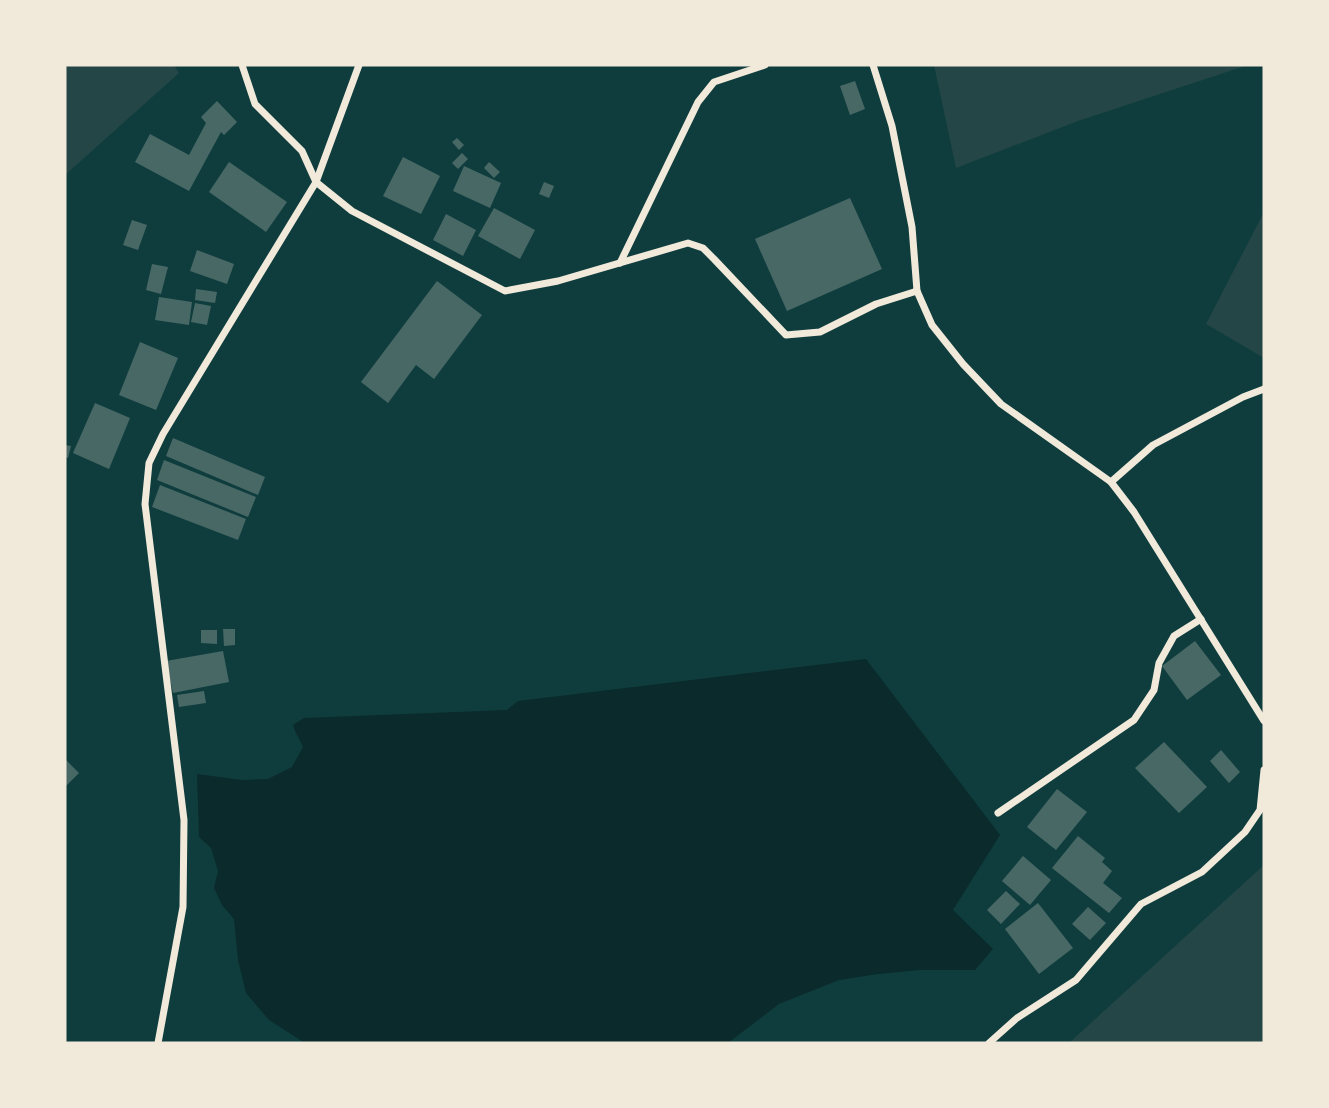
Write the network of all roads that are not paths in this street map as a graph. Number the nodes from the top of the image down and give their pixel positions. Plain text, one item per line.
1 (242, 65) edge
2 (359, 65) edge
3 (765, 65) edge
4 (873, 65) edge
5 (316, 182) junction
6 (620, 263) junction
7 (917, 291) junction
8 (1264, 389) edge
9 (1111, 482) junction
10 (1200, 618) junction
11 (1264, 721) edge
12 (1264, 770) edge
13 (998, 813) dead end
14 (158, 1043) edge
15 (989, 1043) edge

1 - 5 street
2 - 5 street
3 - 6 street
4 - 7 street
5 - 6 street
5 - 14 street
6 - 7 street
7 - 9 street
8 - 9 street
9 - 10 street
10 - 11 street
10 - 13 street
12 - 15 street

